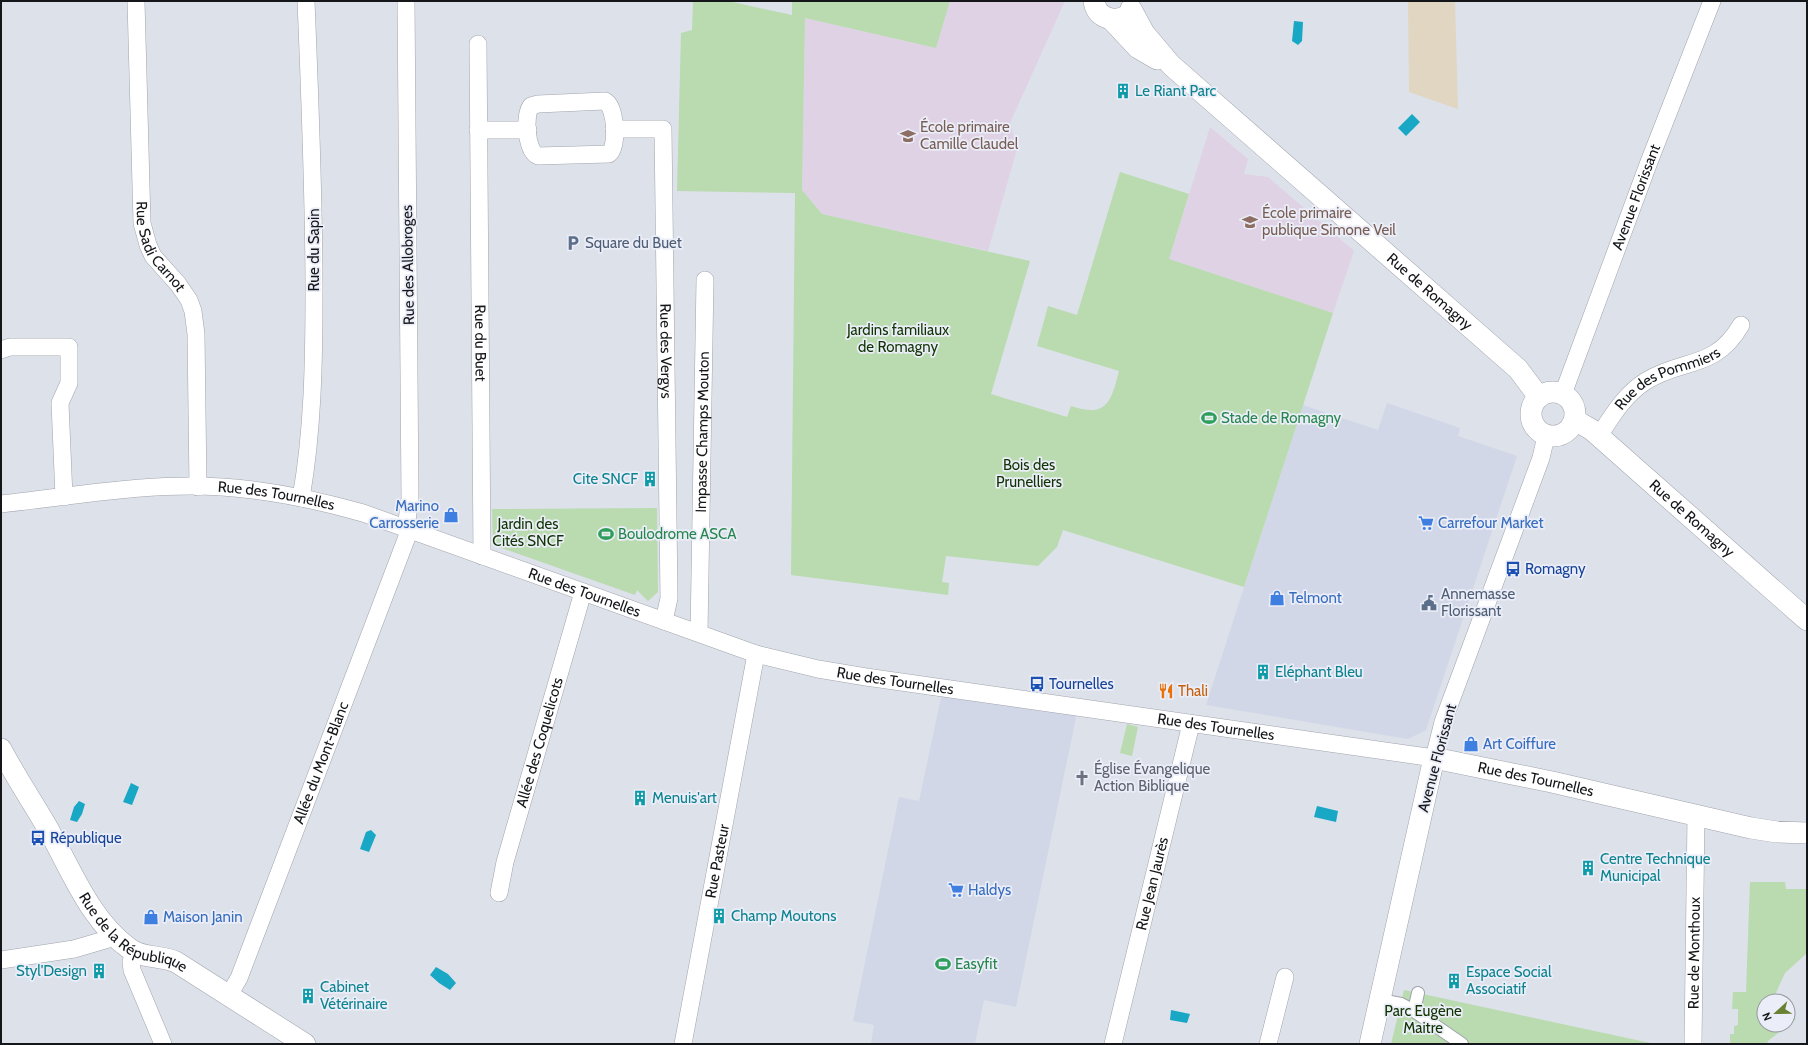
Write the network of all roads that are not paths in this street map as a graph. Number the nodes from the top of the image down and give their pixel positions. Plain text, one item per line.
1 (136, 1) edge
2 (306, 1) edge
3 (406, 1) edge
4 (1094, 1) edge
5 (1712, 1) edge
6 (1132, 5) edge
7 (1111, 19) junction
8 (478, 44) dead end
9 (1171, 65) junction
10 (614, 129) junction
11 (478, 130) junction
12 (528, 130) junction
13 (705, 280) dead end
14 (1741, 325) dead end
15 (1, 350) edge
16 (1563, 394) junction
17 (1539, 397) junction
18 (1575, 420) junction
19 (1546, 436) junction
20 (1598, 436) junction
21 (198, 487) junction
22 (64, 497) junction
23 (301, 498) junction
24 (1, 504) edge
25 (408, 529) junction
26 (482, 556) junction
27 (583, 592) junction
28 (1807, 620) edge
29 (664, 621) junction
30 (699, 633) junction
31 (756, 654) junction
32 (1191, 724) junction
33 (1, 749) edge
34 (1434, 758) junction
35 (7, 766) edge
36 (1696, 815) junction
37 (1807, 833) edge
38 (499, 893) dead end
39 (115, 937) junction
40 (134, 952) junction
41 (1, 960) edge
42 (1285, 977) dead end
43 (1418, 993) dead end
44 (229, 995) junction
45 (1380, 1000) junction
46 (1414, 1011) junction
47 (163, 1044) edge
48 (306, 1044) edge
49 (683, 1044) edge
50 (1113, 1044) edge
51 (1268, 1044) edge
52 (1370, 1044) edge
53 (1462, 1044) edge
54 (1693, 1044) edge

1 - 21 street, Rue Sadi Carnot
2 - 23 street, Rue du Sapin
3 - 25 street, Rue des Allobroges
4 - 7 street, Rue de Romagny
5 - 16 street, Avenue Florissant
6 - 7 street
6 - 9 street, Rue de Romagny
7 - 9 street, Rue de Romagny
8 - 11 street, Rue du Buet
9 - 17 street, Rue de Romagny
10 - 12 street
10 - 12 street
10 - 29 street, Rue des Vergys
11 - 12 street
11 - 26 street, Rue du Buet
13 - 30 street, Impasse Champs Mouton
14 - 20 street, Rue des Pommiers
15 - 22 street
16 - 17 street
16 - 18 street
17 - 19 street
18 - 19 street
18 - 20 street, Rue de Romagny
19 - 34 street, Avenue Florissant
20 - 28 street, Rue de Romagny
21 - 22 street, Rue des Tournelles
21 - 23 street, Rue des Tournelles
22 - 24 street, Rue des Tournelles
23 - 25 street, Rue des Tournelles
25 - 26 street, Rue des Tournelles
25 - 44 street, Allée du Mont-Blanc
26 - 27 street, Rue des Tournelles
27 - 29 street, Rue des Tournelles
27 - 38 street, Allée des Coquelicots
29 - 30 street, Rue des Tournelles
30 - 31 street, Rue des Tournelles
31 - 32 street, Rue des Tournelles
31 - 49 street, Rue Pasteur
32 - 34 street, Rue des Tournelles
32 - 50 street, Rue Jean Jaurès
33 - 35 street, Rue de la République
34 - 36 street, Rue des Tournelles
34 - 45 street, Avenue Florissant
35 - 39 street, Rue de la République
36 - 37 street, Rue des Tournelles
36 - 54 street, Rue de Monthoux
39 - 40 street, Rue de la République
39 - 41 street
40 - 44 street, Rue de la République
40 - 47 street
42 - 51 street
43 - 46 street
44 - 48 street, Rue de la République
45 - 46 street
45 - 52 street, Avenue Florissant
46 - 53 street

